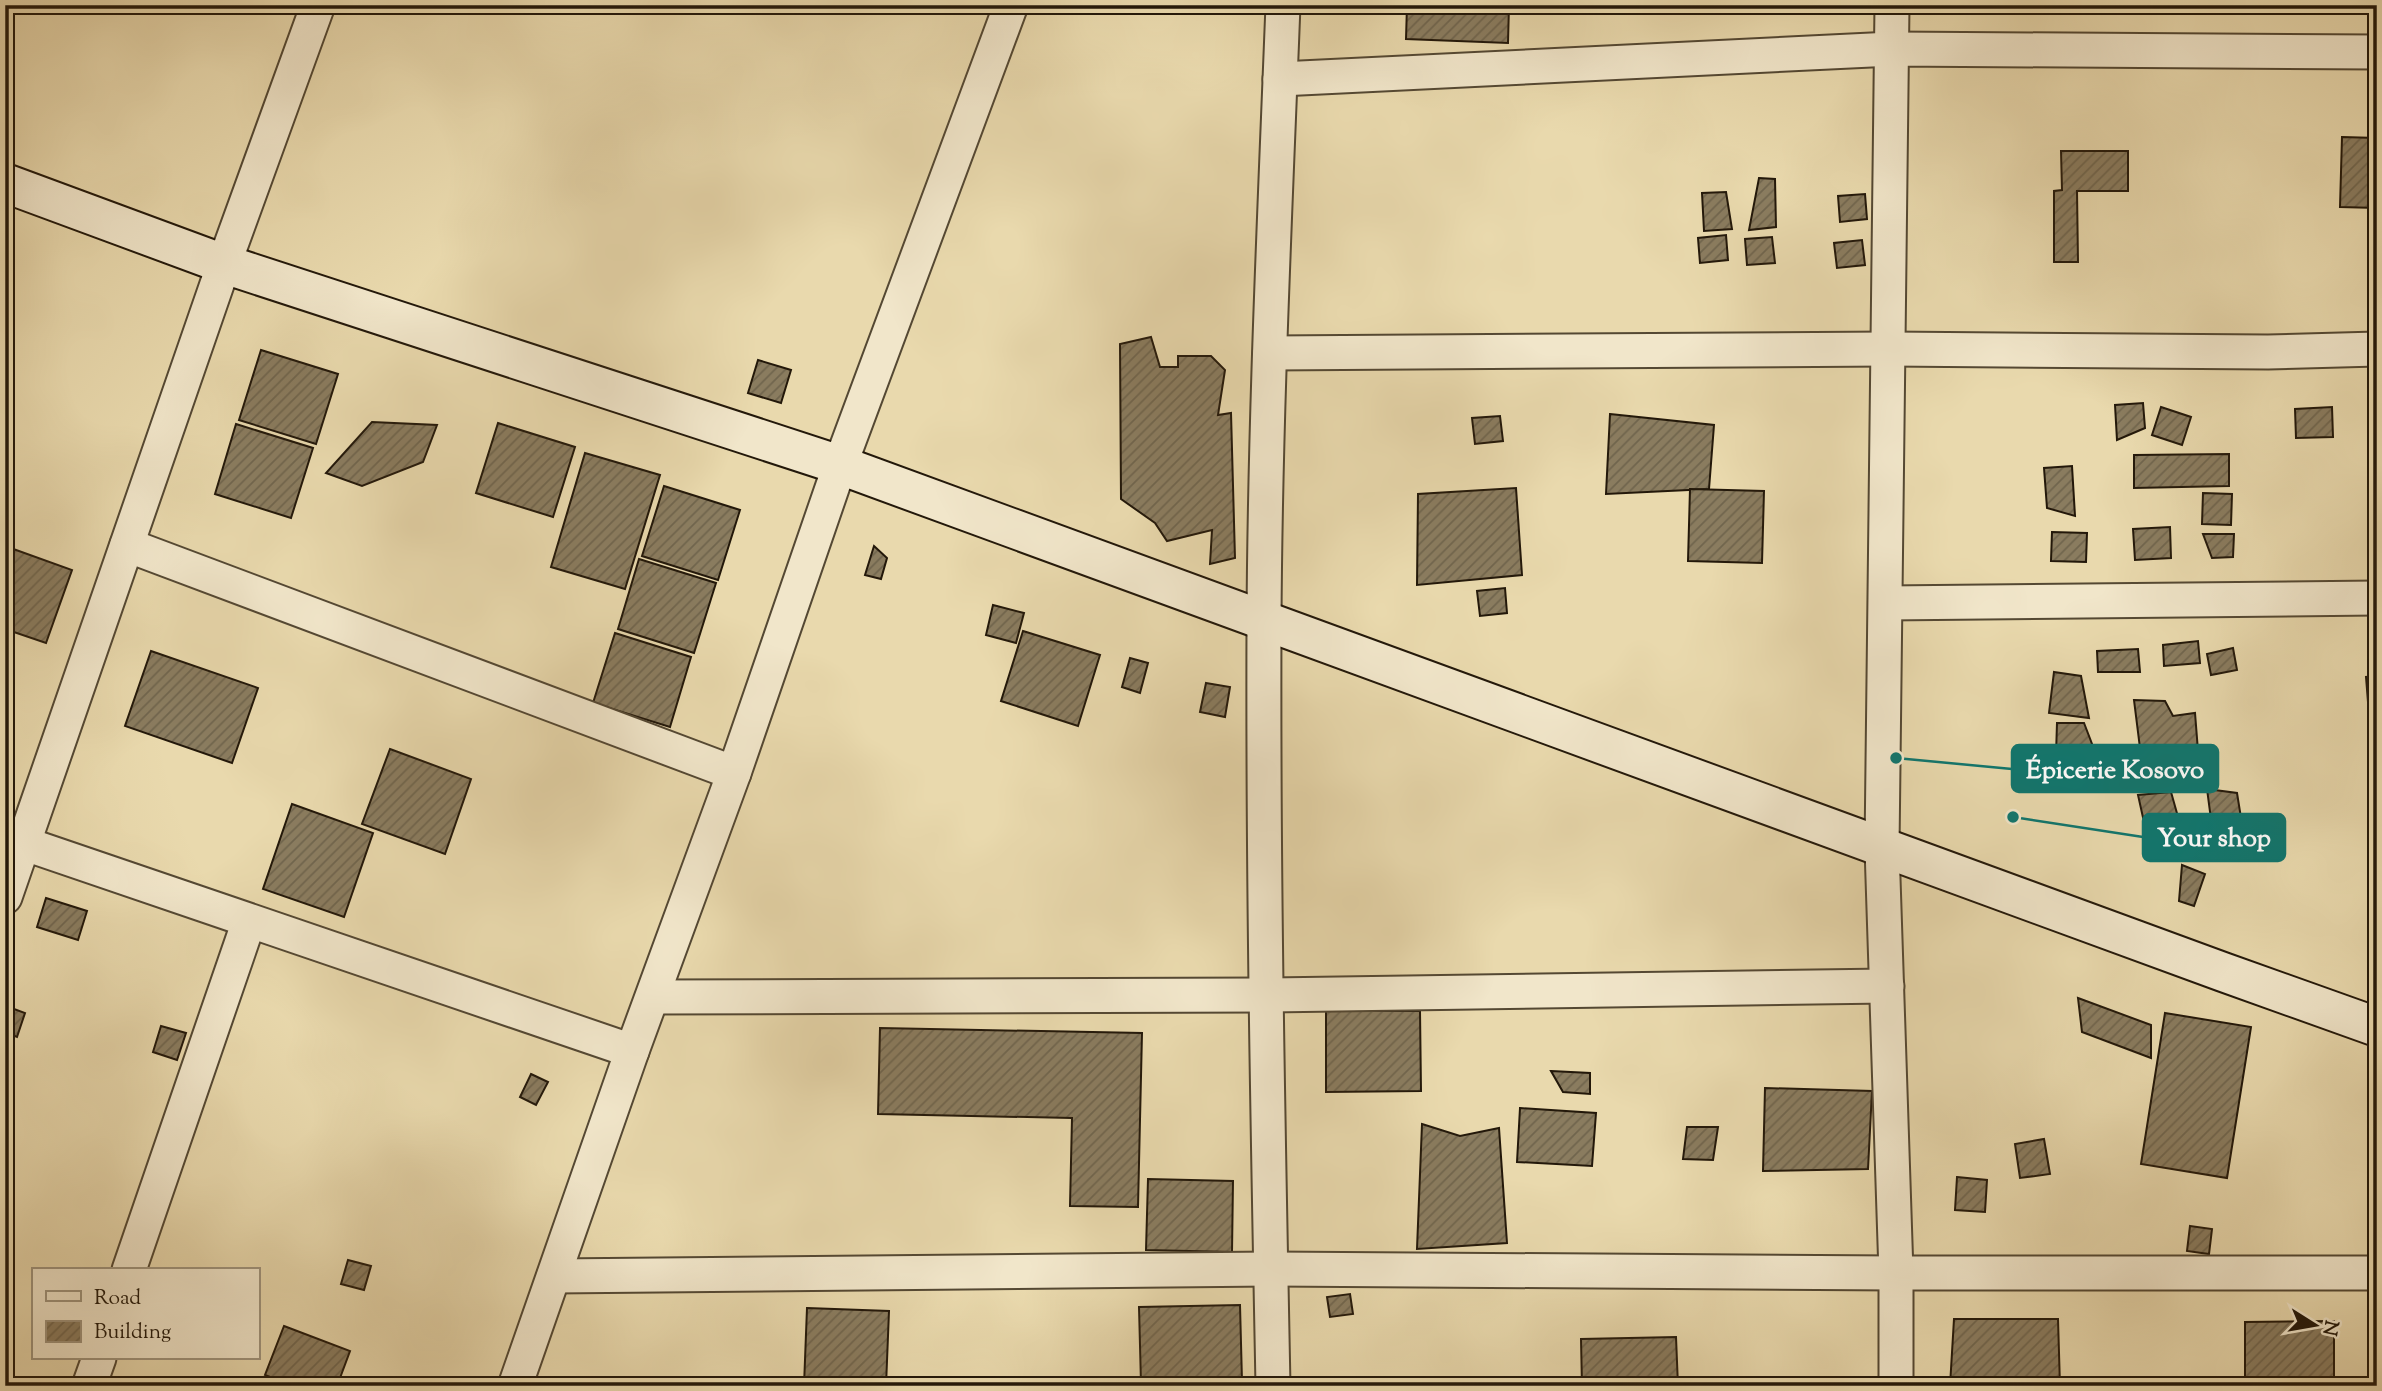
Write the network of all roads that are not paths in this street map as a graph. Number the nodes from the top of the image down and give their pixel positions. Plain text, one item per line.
1 (318, 5) edge
2 (1011, 5) edge
3 (1283, 5) edge
4 (1892, 5) edge
5 (1892, 49) junction
6 (2377, 52) edge
7 (1280, 79) junction
8 (5, 183) edge
9 (224, 264) junction
10 (1889, 349) junction
11 (2377, 349) edge
12 (1269, 353) junction
13 (840, 465) junction
14 (127, 545) junction
15 (2377, 598) edge
16 (1886, 603) junction
17 (1264, 622) junction
18 (733, 773) junction
19 (15, 841) edge
20 (1882, 848) junction
21 (5, 897) edge
22 (249, 921) junction
23 (1887, 986) junction
24 (1266, 995) junction
25 (653, 997) junction
26 (2377, 1027) edge
27 (632, 1051) junction
28 (130, 1268) edge
29 (1271, 1269) junction
30 (1896, 1273) junction
31 (2377, 1273) edge
32 (554, 1276) junction
33 (98, 1360) edge
34 (89, 1386) edge
35 (515, 1386) edge
36 (1273, 1386) edge
37 (1896, 1386) edge

1 - 9 street
2 - 13 street
3 - 7 street
4 - 5 street
5 - 6 street
5 - 7 street
5 - 10 street
7 - 12 street
8 - 9 street
9 - 13 street
9 - 14 street
10 - 11 street
10 - 12 street
10 - 16 street
12 - 17 street
13 - 17 street
13 - 18 street
14 - 18 street
14 - 19 street
15 - 16 street
16 - 20 street
17 - 20 street
17 - 24 street
18 - 25 street
19 - 21 street
19 - 22 street
20 - 23 street
20 - 26 street
22 - 27 street
22 - 28 street
23 - 24 street
23 - 30 street
24 - 25 street
24 - 29 street
25 - 27 street
27 - 32 street
29 - 30 street
29 - 32 street
29 - 36 street
30 - 31 street
30 - 37 street
32 - 35 street
33 - 34 street

